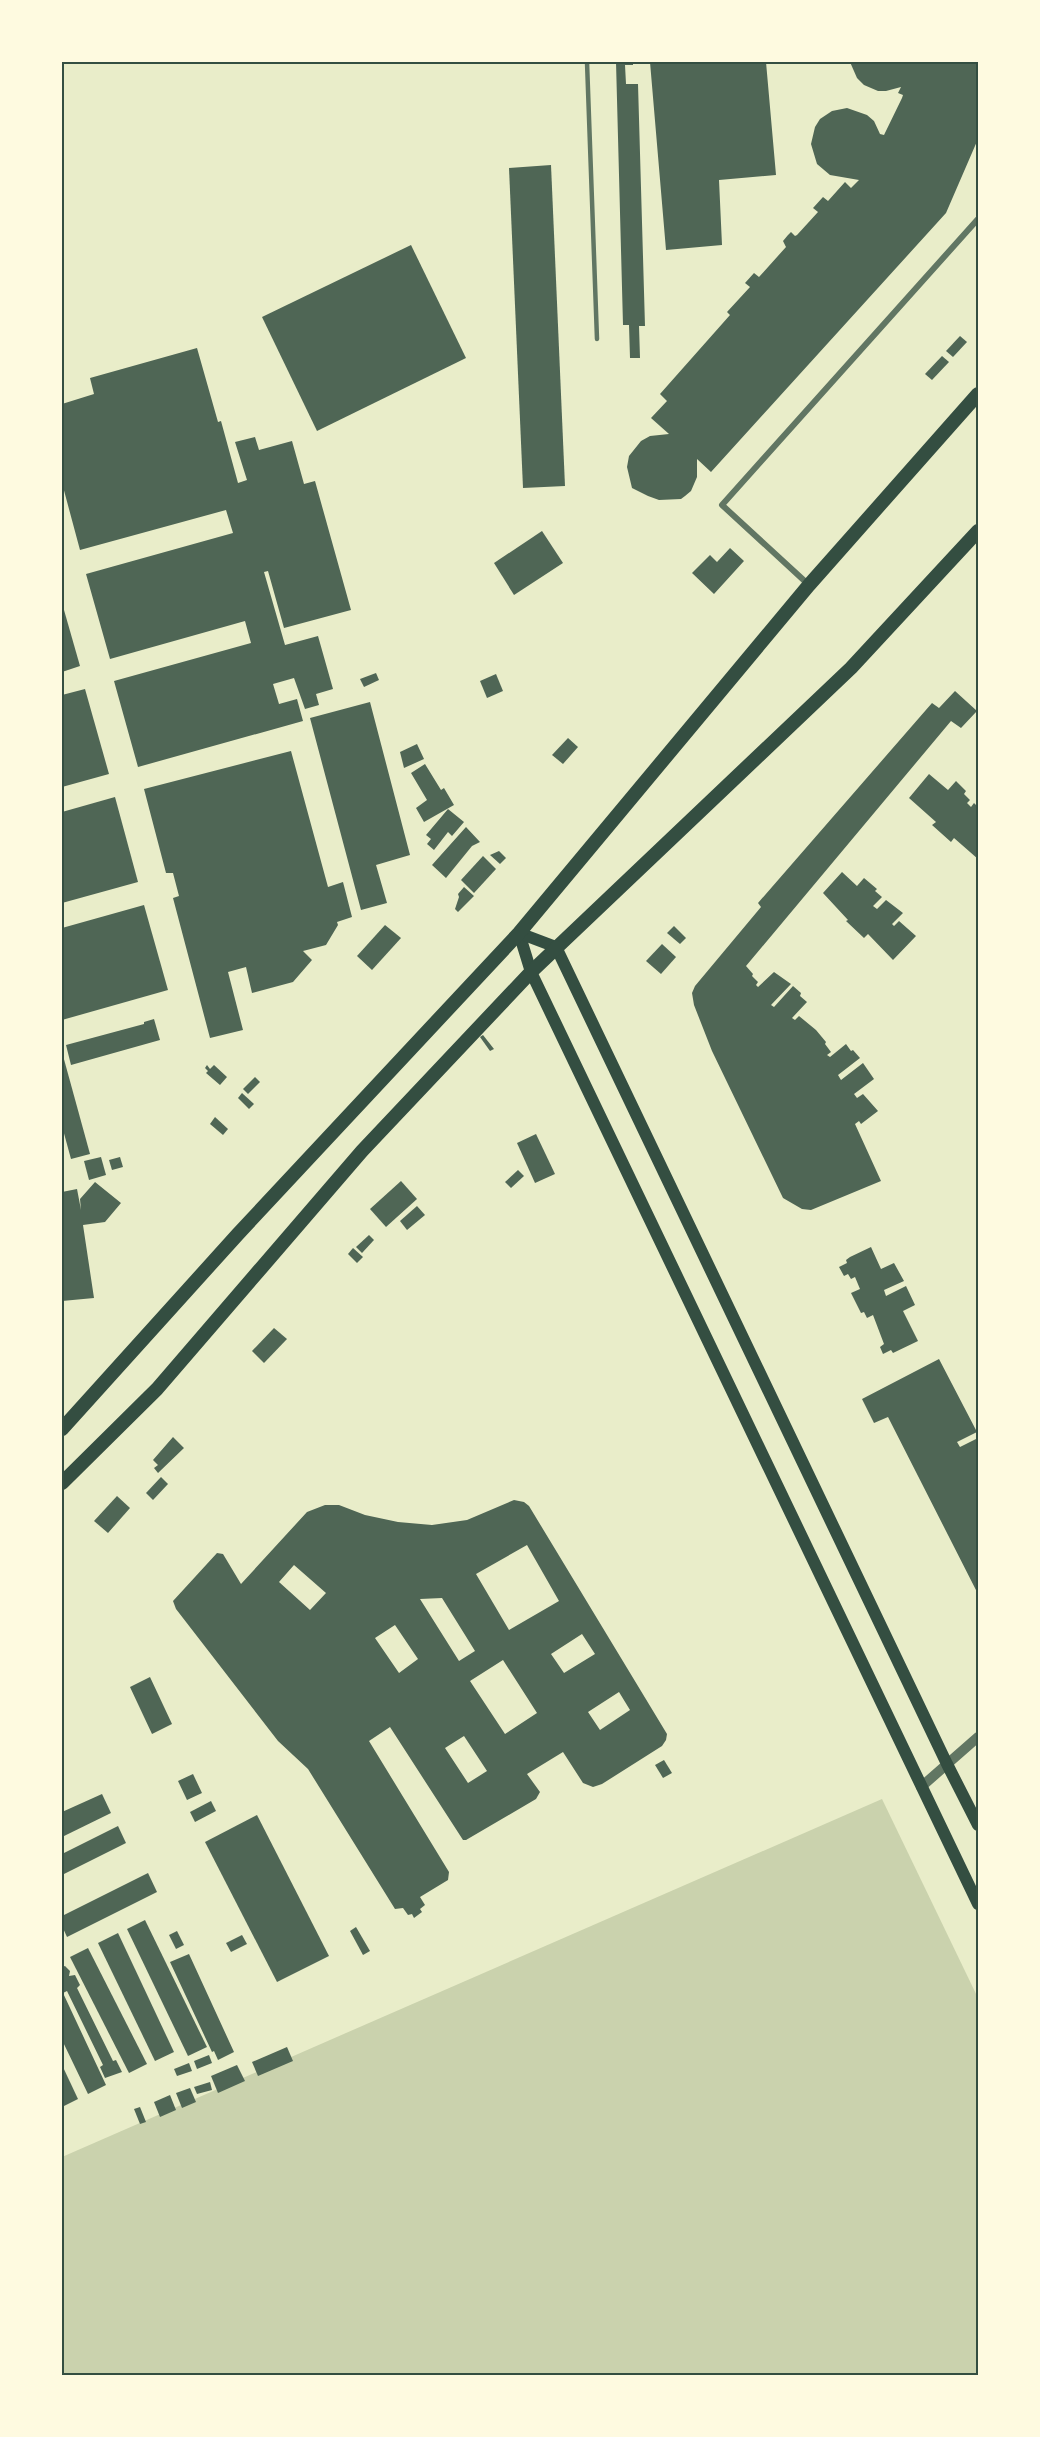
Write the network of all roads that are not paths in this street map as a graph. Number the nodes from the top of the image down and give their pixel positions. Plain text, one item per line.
1 (587, 62) edge
2 (978, 219) edge
3 (597, 339) dead end
4 (978, 394) edge
5 (978, 531) edge
6 (808, 585) junction
7 (519, 933) junction
8 (556, 947) junction
9 (531, 972) junction
10 (62, 1429) edge
11 (62, 1483) edge
12 (978, 1737) edge
13 (947, 1764) junction
14 (921, 1787) junction
15 (978, 1825) edge
16 (978, 1904) edge

1 - 3 lane
2 - 6 street
4 - 6 main road
5 - 8 main road
6 - 7 main road
7 - 8 main road
7 - 9 main road
7 - 10 main road
8 - 9 main road
8 - 13 main road
9 - 11 main road
9 - 14 main road
12 - 13 street
13 - 14 street
13 - 15 main road
14 - 16 main road

